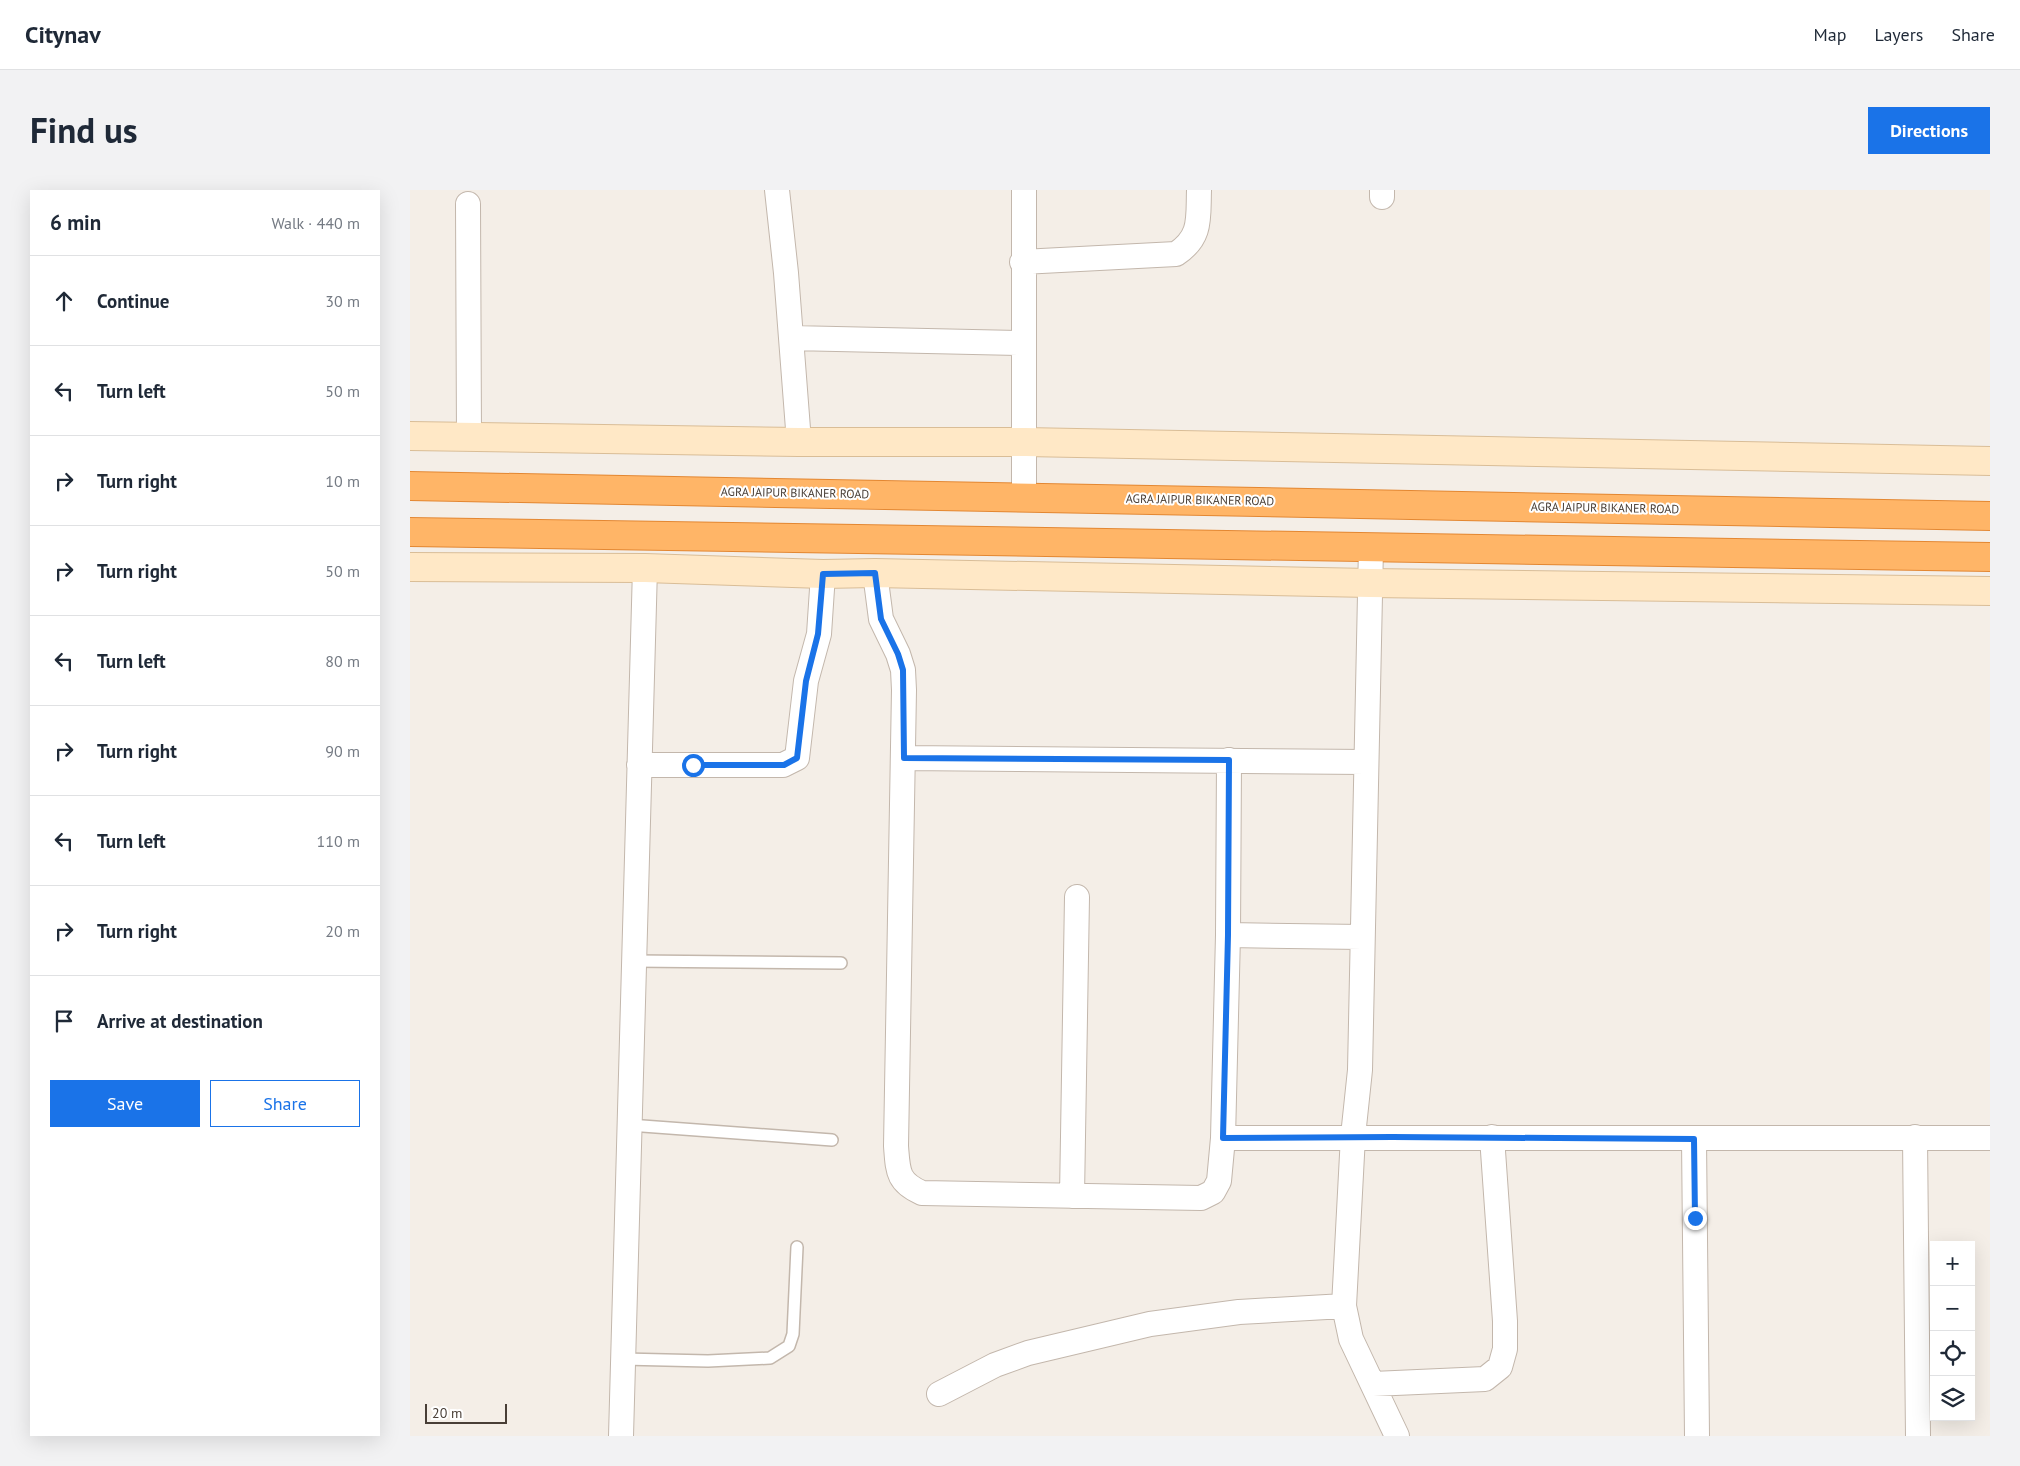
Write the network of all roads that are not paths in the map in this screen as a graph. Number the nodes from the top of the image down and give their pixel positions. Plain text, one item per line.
1 (777, 190) edge
2 (1024, 190) edge
3 (1200, 190) edge
4 (468, 204) dead end
5 (1022, 262) junction
6 (791, 338) junction
7 (1022, 343) junction
8 (410, 436) edge
9 (469, 437) junction
10 (799, 442) junction
11 (1025, 442) junction
12 (1990, 462) edge
13 (410, 486) edge
14 (1024, 496) junction
15 (1990, 516) edge
16 (410, 532) edge
17 (1371, 547) junction
18 (1990, 557) edge
19 (410, 567) edge
20 (645, 568) junction
21 (875, 573) junction
22 (823, 574) junction
23 (1370, 583) junction
24 (1990, 591) edge
25 (904, 758) junction
26 (1229, 760) junction
27 (1366, 762) junction
28 (639, 765) junction
29 (1077, 897) dead end
30 (1228, 935) junction
31 (1362, 937) junction
32 (634, 961) junction
33 (841, 963) dead end
34 (629, 1125) junction
35 (1353, 1136) junction
36 (1492, 1137) junction
37 (1916, 1137) junction
38 (1223, 1138) junction
39 (1990, 1138) edge
40 (1694, 1139) junction
41 (832, 1140) dead end
42 (1072, 1196) junction
43 (797, 1247) dead end
44 (1344, 1306) junction
45 (623, 1368) junction
46 (1373, 1384) junction
47 (939, 1394) dead end
48 (621, 1436) edge
49 (1397, 1436) edge
50 (1697, 1436) edge
51 (1918, 1436) edge

1 - 6 street
2 - 5 street
3 - 5 street
4 - 9 street
5 - 7 street
6 - 7 street
6 - 10 street
7 - 11 street
8 - 9 street
9 - 10 street
10 - 11 street
11 - 12 street
11 - 14 street
13 - 14 highway, AGRA JAIPUR BIKANER ROAD
14 - 15 highway, AGRA JAIPUR BIKANER ROAD
16 - 17 highway
17 - 18 highway
17 - 23 street
19 - 20 street
20 - 22 street
20 - 28 street
21 - 22 street
21 - 23 street
21 - 25 street
22 - 28 street
23 - 24 street
23 - 27 street
25 - 26 street
25 - 42 street
26 - 27 street
26 - 30 street
27 - 31 street
28 - 32 street
29 - 42 street
30 - 31 street
30 - 38 street
31 - 35 street
32 - 33 lane
32 - 34 street
34 - 41 lane
34 - 45 street
35 - 36 street
35 - 38 street
35 - 44 street
36 - 40 street
36 - 46 street
37 - 39 street
37 - 40 street
37 - 51 street
38 - 42 street
40 - 50 street
43 - 45 lane
44 - 46 street
44 - 47 street
45 - 48 street
46 - 49 street

